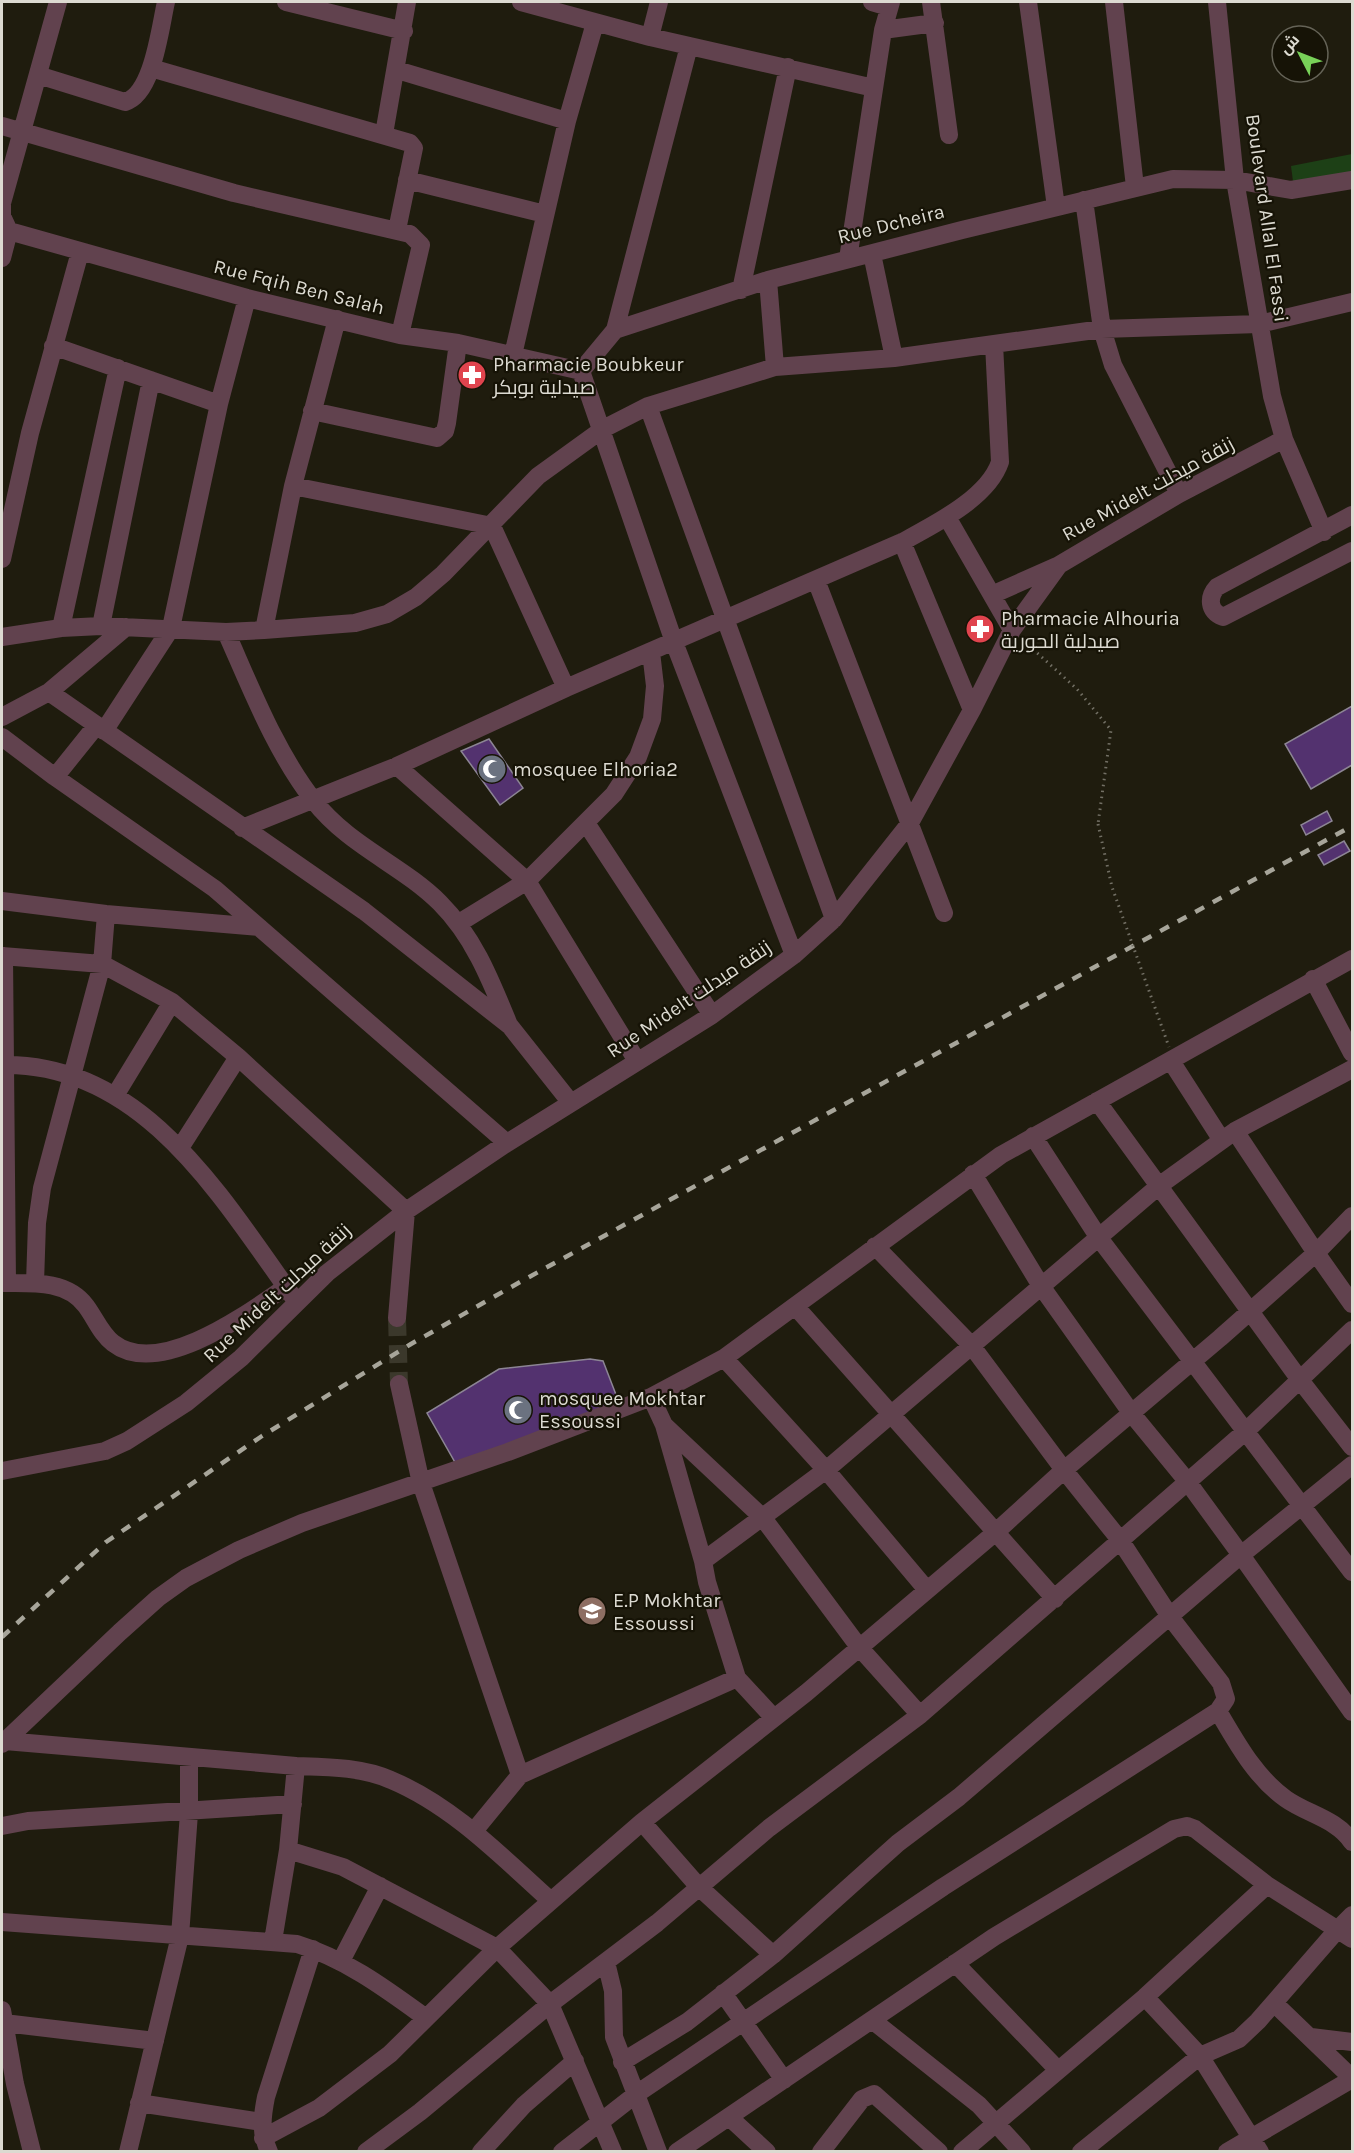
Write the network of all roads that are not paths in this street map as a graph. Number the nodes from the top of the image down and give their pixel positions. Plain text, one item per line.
1 (58, 2) edge
2 (166, 2) edge
3 (286, 2) edge
4 (407, 2) edge
5 (521, 2) edge
6 (660, 2) edge
7 (931, 2) edge
8 (1028, 2) edge
9 (1114, 2) edge
10 (1217, 2) edge
11 (884, 3) edge
12 (935, 22) junction
13 (595, 23) junction
14 (883, 30) junction
15 (404, 31) junction
16 (651, 37) junction
17 (689, 46) junction
18 (788, 67) junction
19 (151, 68) junction
20 (397, 70) junction
21 (38, 75) junction
22 (874, 88) junction
23 (567, 121) junction
24 (2, 126) edge
25 (22, 132) junction
26 (384, 134) junction
27 (949, 135) dead end
28 (407, 180) junction
29 (1235, 180) junction
30 (1353, 180) edge
31 (1135, 187) junction
32 (1084, 200) junction
33 (1056, 207) junction
34 (545, 214) junction
35 (397, 230) junction
36 (9, 231) junction
37 (80, 252) junction
38 (872, 255) junction
39 (2, 258) edge
40 (848, 258) junction
41 (768, 280) junction
42 (741, 290) junction
43 (247, 298) junction
44 (1353, 302) edge
45 (337, 319) junction
46 (1259, 324) junction
47 (1102, 329) junction
48 (615, 330) junction
49 (400, 335) junction
50 (458, 343) junction
51 (994, 344) junction
52 (53, 346) junction
53 (513, 355) junction
54 (894, 358) junction
55 (775, 367) junction
56 (118, 368) junction
57 (581, 371) junction
58 (152, 380) junction
59 (219, 404) junction
60 (648, 406) junction
61 (312, 411) junction
62 (603, 429) junction
63 (1284, 439) junction
64 (293, 486) junction
65 (1179, 494) junction
66 (1353, 515) edge
67 (947, 517) junction
68 (492, 526) junction
69 (1324, 532) junction
70 (903, 542) junction
71 (1353, 551) edge
72 (2, 559) edge
73 (1059, 565) junction
74 (816, 580) junction
75 (993, 594) junction
76 (725, 620) junction
77 (101, 626) junction
78 (126, 627) junction
79 (61, 628) junction
80 (171, 628) junction
81 (264, 630) junction
82 (1012, 630) junction
83 (226, 632) junction
84 (2, 637) edge
85 (674, 642) junction
86 (651, 652) junction
87 (566, 688) junction
88 (49, 692) junction
89 (972, 710) junction
90 (2, 717) edge
91 (100, 728) junction
92 (2, 737) edge
93 (397, 766) junction
94 (55, 777) junction
95 (314, 801) junction
96 (586, 823) junction
97 (910, 823) junction
98 (242, 828) junction
99 (527, 881) junction
100 (2, 901) edge
101 (944, 913) dead end
102 (105, 914) junction
103 (834, 919) junction
104 (459, 923) junction
105 (259, 927) junction
106 (794, 955) junction
107 (3, 956) edge
108 (1353, 959) edge
109 (102, 964) junction
110 (1313, 979) junction
111 (172, 1002) junction
112 (711, 1016) junction
113 (510, 1026) junction
114 (1353, 1053) edge
115 (1170, 1054) junction
116 (238, 1057) junction
117 (638, 1061) junction
118 (3, 1065) edge
119 (1353, 1069) edge
120 (71, 1074) junction
121 (116, 1094) junction
122 (1097, 1101) junction
123 (571, 1102) junction
124 (1228, 1135) junction
125 (1033, 1136) junction
126 (507, 1143) junction
127 (180, 1148) junction
128 (972, 1174) junction
129 (1160, 1185) junction
130 (406, 1211) junction
131 (1353, 1216) edge
132 (1099, 1238) junction
133 (875, 1246) junction
134 (1316, 1253) junction
135 (4, 1283) edge
136 (34, 1283) junction
137 (1041, 1286) junction
138 (291, 1294) junction
139 (1353, 1304) edge
140 (795, 1306) junction
141 (1251, 1310) junction
142 (397, 1318) tunnel mouth
143 (1353, 1330) edge
144 (971, 1345) junction
145 (724, 1358) junction
146 (1191, 1363) junction
147 (1300, 1380) junction
148 (399, 1384) tunnel mouth
149 (651, 1397) junction
150 (891, 1412) junction
151 (1132, 1414) junction
152 (664, 1425) junction
153 (1247, 1430) junction
154 (1353, 1447) edge
155 (1353, 1466) edge
156 (826, 1470) junction
157 (1064, 1470) junction
158 (2, 1471) edge
159 (1187, 1480) junction
160 (421, 1483) junction
161 (1303, 1506) junction
162 (764, 1518) junction
163 (997, 1531) junction
164 (1120, 1540) junction
165 (1241, 1555) junction
166 (703, 1561) junction
167 (1353, 1572) edge
168 (927, 1590) junction
169 (1055, 1599) junction
170 (1171, 1618) junction
171 (859, 1647) junction
172 (737, 1678) junction
173 (1218, 1711) junction
174 (1353, 1712) edge
175 (920, 1715) junction
176 (774, 1718) junction
177 (3, 1743) edge
178 (189, 1757) junction
179 (296, 1766) junction
180 (520, 1775) junction
181 (293, 1804) junction
182 (189, 1813) junction
183 (642, 1822) junction
184 (2, 1826) edge
185 (474, 1831) junction
186 (1353, 1842) edge
187 (288, 1850) junction
188 (1267, 1885) junction
189 (380, 1886) junction
190 (699, 1887) junction
191 (551, 1901) junction
192 (1353, 1915) edge
193 (2, 1922) edge
194 (1345, 1934) edge
195 (180, 1936) junction
196 (273, 1941) junction
197 (313, 1948) junction
198 (497, 1948) junction
199 (773, 1955) junction
200 (342, 1961) junction
201 (606, 1962) junction
202 (955, 1963) junction
203 (723, 1993) junction
204 (1145, 1996) junction
205 (1274, 2003) junction
206 (550, 2004) junction
207 (3, 2016) edge
208 (426, 2018) junction
209 (872, 2020) junction
210 (744, 2022) junction
211 (1311, 2037) junction
212 (155, 2042) junction
213 (1353, 2042) edge
214 (1200, 2056) junction
215 (575, 2061) junction
216 (622, 2062) junction
217 (1058, 2070) junction
218 (1353, 2079) edge
219 (784, 2080) junction
220 (635, 2095) junction
221 (139, 2103) junction
222 (729, 2117) junction
223 (600, 2121) junction
224 (997, 2122) junction
225 (264, 2137) edge
226 (1256, 2143) edge
227 (32, 2151) edge
228 (128, 2151) edge
229 (366, 2151) edge
230 (481, 2151) edge
231 (562, 2151) edge
232 (613, 2151) edge
233 (658, 2151) edge
234 (677, 2151) edge
235 (768, 2151) edge
236 (821, 2151) edge
237 (939, 2151) edge
238 (962, 2151) edge
239 (1022, 2151) edge
240 (1081, 2151) edge
241 (1227, 2151) edge

1 - 21 street
2 - 19 street
3 - 15 street
4 - 15 street
5 - 13 street
6 - 16 street
7 - 12 street
8 - 33 street
9 - 31 street
10 - 29 street, Boulevard Allal El Fassi
11 - 14 street
12 - 14 street
12 - 27 street
13 - 16 street
13 - 23 street
14 - 22 street
15 - 20 street
16 - 17 street
17 - 18 street
17 - 48 street
18 - 22 street
18 - 42 street
19 - 21 street
19 - 26 street
20 - 23 street
20 - 26 street
21 - 25 street
22 - 40 street
23 - 34 street
24 - 25 street
25 - 35 street
25 - 36 street
26 - 28 street
28 - 34 street
28 - 35 street
29 - 30 street, Rue Dcheira
29 - 31 street, Rue Dcheira
29 - 46 street, Boulevard Allal El Fassi
31 - 32 street, Rue Dcheira
32 - 33 street, Rue Dcheira
32 - 47 street
33 - 38 street, Rue Dcheira
34 - 53 street
35 - 49 street
36 - 37 street, Rue Fqih Ben Salah
36 - 39 street
37 - 43 street, Rue Fqih Ben Salah
37 - 52 street
38 - 40 street, Rue Dcheira
38 - 54 street
40 - 41 street, Rue Dcheira
41 - 42 street, Rue Dcheira
41 - 55 street
42 - 48 street, Rue Dcheira
43 - 45 street, Rue Fqih Ben Salah
43 - 59 street
44 - 46 street
45 - 49 street, Rue Fqih Ben Salah
45 - 61 street
46 - 47 street
46 - 63 street, Boulevard Allal El Fassi
47 - 51 street
47 - 65 street
48 - 57 street
49 - 50 street, Rue Fqih Ben Salah
50 - 53 street, Rue Fqih Ben Salah
50 - 61 street
51 - 54 street
51 - 67 street
52 - 56 street
52 - 72 street
53 - 57 street, Rue Fqih Ben Salah
54 - 55 street
55 - 60 street
56 - 58 street
56 - 79 street
57 - 62 street
58 - 59 street
58 - 77 street
59 - 80 street
60 - 62 street
60 - 76 street
61 - 64 street
62 - 68 street
62 - 85 street
63 - 65 street, Rue Midelt زنقة ميدلت
63 - 69 street, Boulevard Allal El Fassi
64 - 68 street
64 - 81 street
65 - 73 street, Rue Midelt زنقة ميدلت
66 - 69 street
67 - 70 street
67 - 75 street
68 - 81 street
68 - 87 street
69 - 71 street
70 - 74 street
70 - 89 street
73 - 75 street
73 - 82 street, Rue Midelt زنقة ميدلت
74 - 76 street
74 - 97 street
75 - 82 street
76 - 85 street
76 - 103 street
77 - 78 street
77 - 79 street
78 - 80 street
78 - 88 street
79 - 84 street
80 - 83 street
80 - 91 street
81 - 83 street
82 - 89 street, Rue Midelt زنقة ميدلت
83 - 95 street
85 - 86 street
85 - 106 street
86 - 87 street
86 - 96 street
87 - 93 street
88 - 90 street
88 - 91 street
89 - 97 street, Rue Midelt زنقة ميدلت
91 - 94 street
91 - 98 street
92 - 94 street
93 - 95 street
93 - 99 street
94 - 105 street
95 - 98 street
95 - 104 street
96 - 99 street
96 - 112 street
97 - 101 street
97 - 103 street, Rue Midelt زنقة ميدلت
98 - 113 street
99 - 104 street
99 - 117 street
100 - 102 street
102 - 105 street
102 - 109 street
103 - 106 street, Rue Midelt زنقة ميدلت
104 - 113 street
105 - 126 street
106 - 112 street, Rue Midelt زنقة ميدلت
107 - 109 street
107 - 118 street
108 - 110 street
109 - 111 street
109 - 120 street
110 - 114 street
110 - 115 street
111 - 116 street
111 - 121 street
112 - 117 street, Rue Midelt زنقة ميدلت
113 - 123 street
115 - 122 street
115 - 124 street
116 - 127 street
116 - 130 street
117 - 123 street, Rue Midelt زنقة ميدلت
118 - 120 street
118 - 135 street
119 - 124 street
120 - 121 street
120 - 136 street
121 - 127 street
122 - 125 street
122 - 129 street
123 - 126 street, Rue Midelt زنقة ميدلت
124 - 129 street
124 - 134 street
125 - 128 street
125 - 132 street
126 - 130 street, Rue Midelt زنقة ميدلت
127 - 138 street
128 - 133 street
128 - 137 street
129 - 132 street
129 - 141 street
130 - 138 street, Rue Midelt زنقة ميدلت
130 - 142 street
131 - 134 street
132 - 137 street
132 - 146 street
133 - 140 street
133 - 144 street
134 - 139 street
134 - 141 street
135 - 136 street
136 - 138 street
137 - 144 street
137 - 151 street
138 - 158 street, Rue Midelt زنقة ميدلت
140 - 145 street
140 - 150 street
141 - 146 street
141 - 147 street
143 - 147 street
144 - 150 street
144 - 157 street
145 - 149 street
145 - 156 street
146 - 151 street
146 - 153 street
147 - 153 street
147 - 154 street
148 - 160 street
149 - 152 street
149 - 160 street
150 - 156 street
150 - 163 street
151 - 157 street
151 - 159 street
152 - 162 street
152 - 166 street
153 - 159 street
153 - 161 street
155 - 161 street
156 - 162 street
156 - 168 street
157 - 163 street
157 - 164 street
159 - 164 street
159 - 165 street
160 - 177 street
160 - 180 street
161 - 165 street
161 - 167 street
162 - 166 street
162 - 171 street
163 - 168 street
163 - 169 street
164 - 169 street
164 - 170 street
165 - 170 street
165 - 174 street
166 - 172 street
168 - 171 street
169 - 175 street
170 - 173 street
170 - 199 street
171 - 175 street
171 - 176 street
172 - 176 street
172 - 180 street
173 - 186 street
173 - 210 street
175 - 190 street
176 - 183 street
177 - 178 street
178 - 179 street
178 - 182 street
179 - 181 street
179 - 185 street
180 - 185 street
181 - 182 street
181 - 187 street
182 - 184 street
182 - 195 street
183 - 190 street
183 - 191 street
185 - 191 street
187 - 189 street
187 - 196 street
188 - 194 street
188 - 202 street
188 - 204 street
189 - 198 street
189 - 200 street
190 - 199 street
190 - 201 street
191 - 198 street
192 - 194 street
193 - 195 street
194 - 205 street
195 - 196 street
195 - 212 street
196 - 197 street
197 - 200 street
197 - 225 street
198 - 206 street
198 - 208 street
199 - 203 street
200 - 208 street
201 - 206 street
201 - 216 street
202 - 209 street
202 - 217 street
203 - 210 street
203 - 216 street
204 - 214 street
204 - 217 street
205 - 211 street
205 - 214 street
206 - 215 street
206 - 229 street
207 - 212 street
207 - 227 street
208 - 225 street
209 - 219 street
209 - 224 street
210 - 219 street
210 - 220 street
211 - 213 street
211 - 218 street
212 - 221 street
214 - 226 street
214 - 240 street
215 - 223 street
215 - 230 street
216 - 220 street
217 - 224 street
218 - 226 street
219 - 222 street
220 - 223 street
220 - 233 street
221 - 225 street
221 - 228 street
222 - 234 street
222 - 235 street
223 - 231 street
223 - 232 street
224 - 238 street
224 - 239 street
226 - 241 street
236 - 237 street

